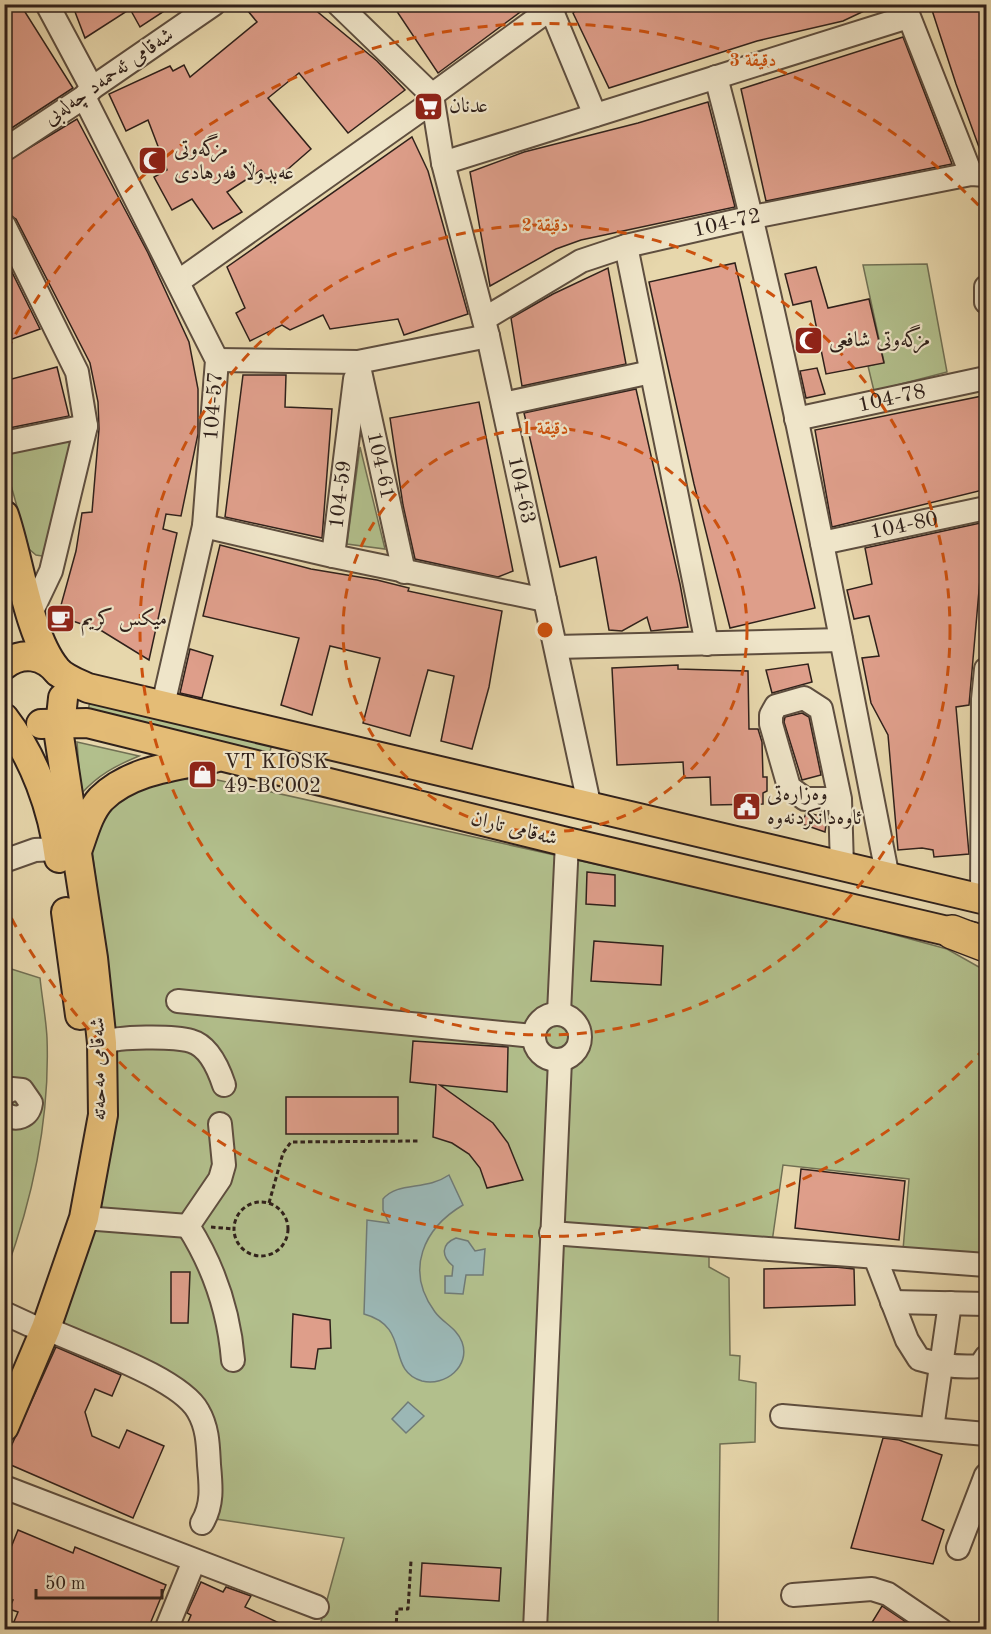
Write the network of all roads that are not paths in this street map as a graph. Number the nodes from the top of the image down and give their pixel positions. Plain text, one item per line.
1 (47, 4) edge
2 (214, 4) edge
3 (338, 4) edge
4 (554, 7) edge
5 (906, 11) edge
6 (716, 77) junction
7 (88, 92) junction
8 (432, 99) junction
9 (596, 115) junction
10 (4, 150) edge
11 (443, 163) junction
12 (979, 175) edge
13 (753, 217) junction
14 (4, 225) edge
15 (626, 246) junction
16 (178, 281) junction
17 (987, 287) edge
18 (987, 302) edge
19 (486, 328) junction
20 (217, 360) junction
21 (358, 362) junction
22 (651, 372) junction
23 (987, 378) edge
24 (503, 404) junction
25 (796, 419) junction
26 (86, 426) junction
27 (4, 443) edge
28 (987, 508) edge
29 (4, 515) edge
30 (204, 526) junction
31 (822, 543) junction
32 (333, 556) junction
33 (404, 572) junction
34 (545, 600) junction
35 (31, 613) junction
36 (841, 640) junction
37 (707, 644) junction
38 (556, 647) junction
39 (10, 660) edge
40 (987, 669) edge
41 (57, 670) junction
42 (163, 705) junction
43 (55, 715) junction
44 (6, 719) edge
45 (219, 757) junction
46 (840, 799) dead end
47 (590, 808) junction
48 (720, 838) junction
49 (567, 842) junction
50 (67, 852) junction
51 (4, 861) edge
52 (842, 867) junction
53 (711, 876) junction
54 (888, 878) junction
55 (984, 900) edge
56 (952, 932) junction
57 (987, 940) edge
58 (987, 945) edge
59 (178, 1001) dead end
60 (559, 1013) junction
61 (533, 1036) junction
62 (102, 1043) junction
63 (560, 1060) junction
64 (224, 1085) dead end
65 (4, 1094) edge
66 (4, 1113) edge
67 (220, 1124) dead end
68 (84, 1218) junction
69 (188, 1226) junction
70 (552, 1233) junction
71 (874, 1257) junction
72 (987, 1265) edge
73 (892, 1302) junction
74 (950, 1303) junction
75 (987, 1304) edge
76 (27, 1322) edge
77 (987, 1357) edge
78 (234, 1360) dead end
79 (941, 1365) junction
80 (4, 1385) edge
81 (782, 1416) dead end
82 (4, 1427) edge
83 (932, 1429) junction
84 (987, 1434) edge
85 (987, 1476) edge
86 (4, 1487) edge
87 (202, 1523) dead end
88 (958, 1548) dead end
89 (194, 1561) junction
90 (793, 1595) dead end
91 (318, 1607) dead end
92 (166, 1629) edge
93 (535, 1629) edge
94 (941, 1629) edge

1 - 7 street, 104-57
2 - 7 street, شەقامی ئەحمەد چەلەبی
3 - 8 street
4 - 8 street
4 - 9 street
5 - 6 street
5 - 12 street
6 - 9 street
6 - 13 street
7 - 10 street, شەقامی ئەحمەد چەلەبی
7 - 16 street, 104-57
8 - 11 street, 104-63
8 - 16 street
9 - 11 street
11 - 19 street, 104-63
12 - 13 street, 104-72
13 - 15 street, 104-72
13 - 25 street
14 - 26 street
15 - 19 street, 104-72
15 - 22 street
16 - 20 street, 104-57
17 - 18 street
19 - 21 street, 104-72
19 - 24 street, 104-63
20 - 21 street, 104-72
20 - 30 street, 104-57
21 - 32 street, 104-59
21 - 33 street, 104-61
22 - 24 street
22 - 37 street
23 - 25 street, 104-78
24 - 34 street, 104-63
25 - 31 street
26 - 27 street
26 - 35 street
28 - 31 street, 104-80
29 - 35 main road
30 - 32 street
30 - 42 street, 104-57
31 - 36 street
32 - 33 street
33 - 34 street
34 - 38 street, 104-63
35 - 41 main road
36 - 37 street
36 - 54 street
37 - 38 street
38 - 47 street, 104-63
39 - 41 main road, شەقامی تاران
40 - 55 street
41 - 42 main road, شەقامی تاران
41 - 43 main road, شەقامی مەحەتە
42 - 47 main road, شەقامی تاران
43 - 44 main road, شەقامی تاران
43 - 45 main road, شەقامی تاران
43 - 50 main road, شەقامی مەحەتە
44 - 50 main road, شەقامی مەحەتە
45 - 49 main road, شەقامی تاران
45 - 50 main road
46 - 52 street
47 - 48 main road, شەقامی تاران
48 - 52 main road, شەقامی تاران
48 - 53 main road
49 - 53 main road, شەقامی تاران
49 - 60 street
50 - 51 street
50 - 62 main road, شەقامی مەحەتە
50 - 76 main road, شەقامی مەحەتە
52 - 54 main road, شەقامی تاران
53 - 56 main road, شەقامی تاران
54 - 55 main road, شەقامی تاران
56 - 57 main road, شەقامی تاران
56 - 58 highway
59 - 61 street
60 - 61 street
60 - 63 street
61 - 63 street
62 - 64 street
62 - 68 main road, شەقامی مەحەتە
63 - 70 street
65 - 66 street
67 - 69 street
68 - 69 street
68 - 76 main road, شەقامی مەحەتە
69 - 78 street
70 - 71 street
70 - 93 street
71 - 72 street
71 - 73 street
73 - 74 street
73 - 79 street
74 - 75 street
74 - 79 street
76 - 80 main road, شەقامی مەحەتە
76 - 82 main road, شەقامی مەحەتە
76 - 87 street
77 - 79 street
79 - 83 street
81 - 83 street
83 - 84 street
85 - 88 street
86 - 89 street
89 - 91 street
89 - 92 street
90 - 94 street

